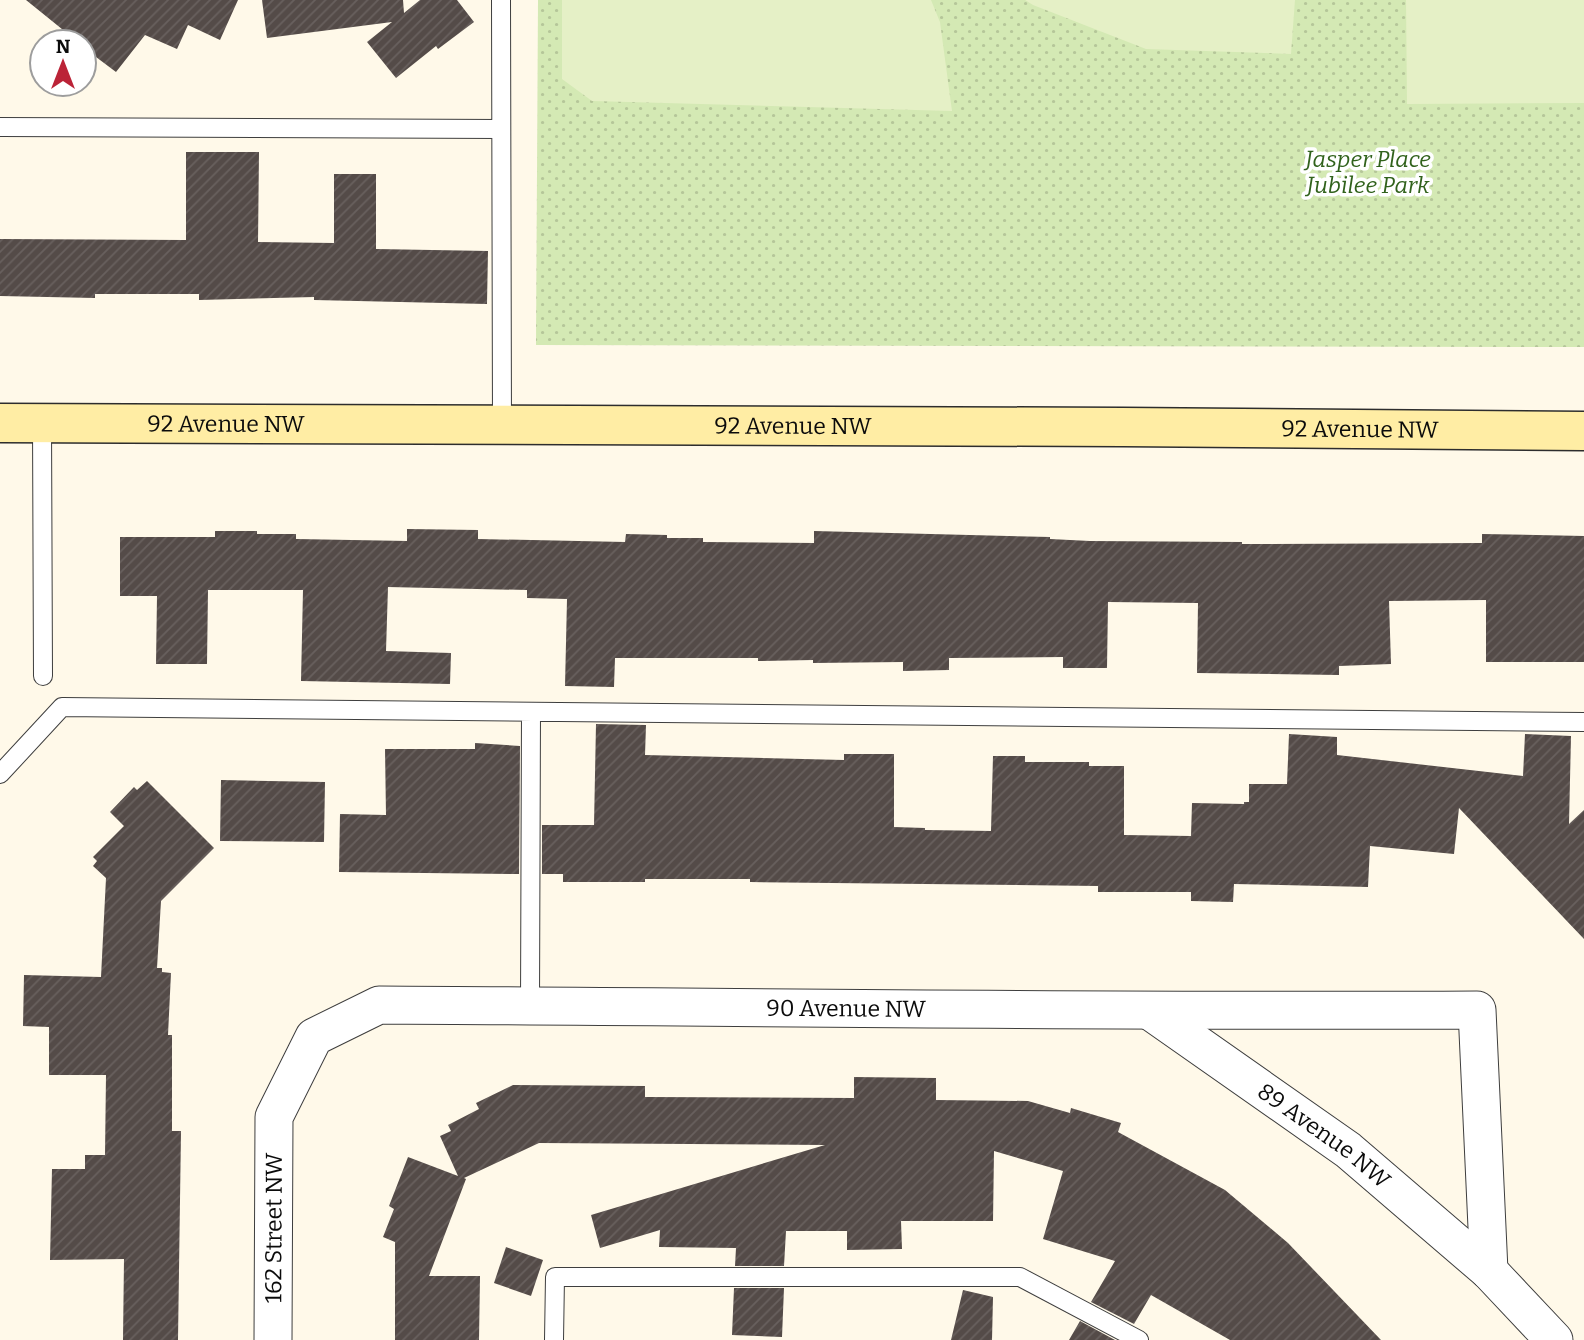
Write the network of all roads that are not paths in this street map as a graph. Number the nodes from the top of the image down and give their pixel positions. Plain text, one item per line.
1 (501, 0) edge
2 (0, 127) edge
3 (501, 128) junction
4 (0, 423) edge
5 (42, 423) junction
6 (502, 426) junction
7 (1584, 431) edge
8 (43, 676) dead end
9 (531, 712) junction
10 (1584, 722) edge
11 (0, 774) edge
12 (530, 1006) junction
13 (1150, 1012) junction
14 (274, 1117) joint
15 (1489, 1271) junction
16 (273, 1340) edge
17 (554, 1340) edge
18 (1139, 1340) edge
19 (1554, 1340) edge

1 - 3 lane
2 - 3 lane
3 - 6 lane
4 - 5 street, 92 Avenue NW
5 - 6 street, 92 Avenue NW
5 - 8 lane
6 - 7 street, 92 Avenue NW
9 - 10 lane
9 - 11 lane
9 - 12 lane
12 - 13 street, 90 Avenue NW
12 - 14 street, 90 Avenue NW
13 - 15 street, 89 Avenue NW
13 - 15 street, 90 Avenue NW
14 - 16 street, 162 Street NW
15 - 19 street, 89 Avenue NW
17 - 18 lane

